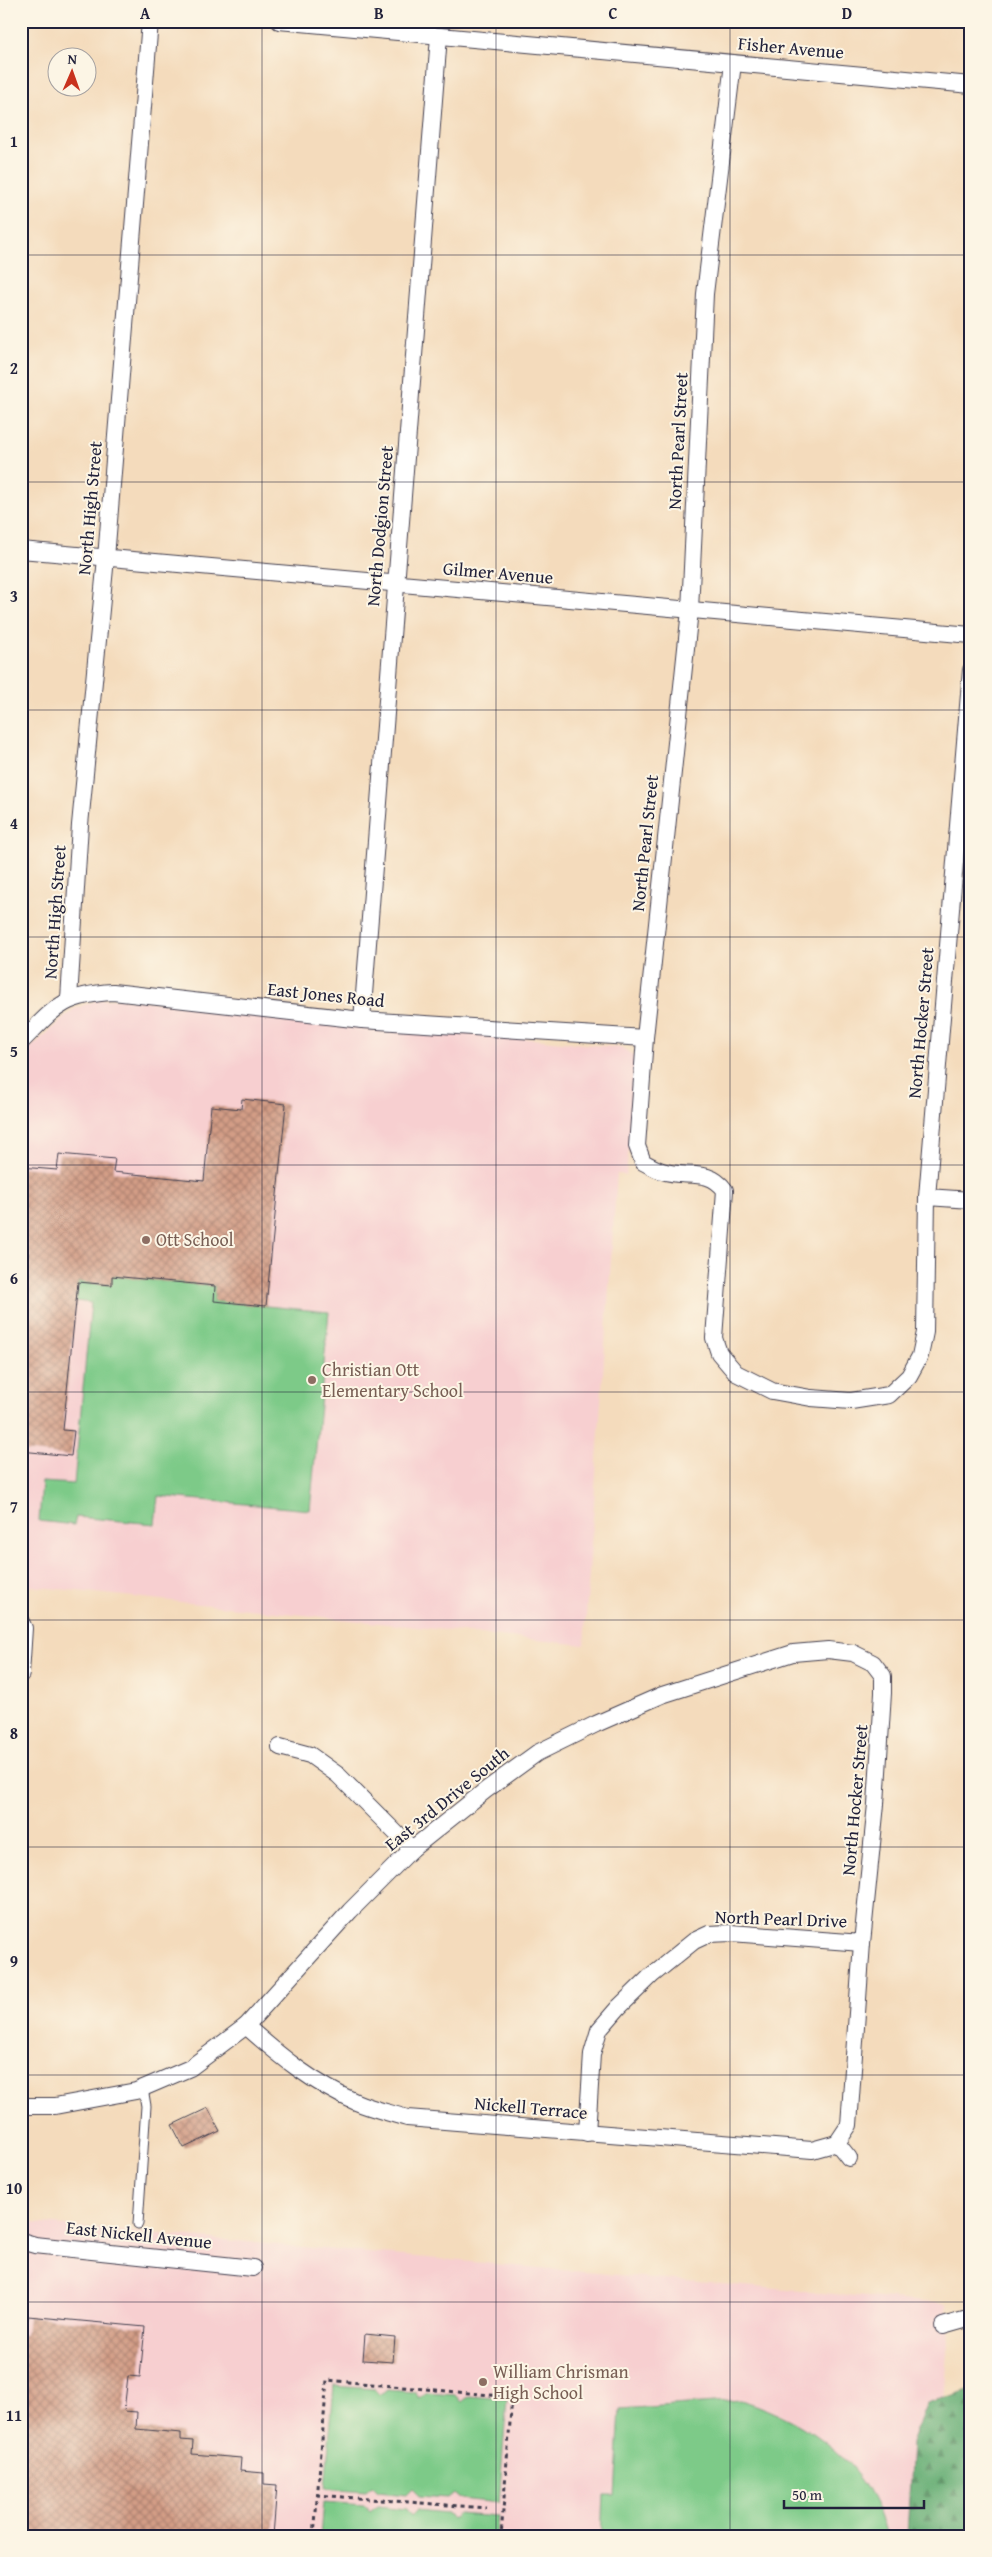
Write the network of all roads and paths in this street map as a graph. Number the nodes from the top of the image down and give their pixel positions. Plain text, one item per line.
1 (150, 21) edge
2 (279, 21) edge
3 (439, 36) junction
4 (734, 63) junction
5 (971, 85) edge
6 (21, 550) edge
7 (106, 558) junction
8 (396, 584) junction
9 (690, 610) junction
10 (971, 635) edge
11 (971, 670) edge
12 (69, 999) junction
13 (362, 1020) junction
14 (645, 1038) junction
15 (21, 1042) edge
16 (927, 1197) junction
17 (971, 1200) edge
18 (909, 1376) joint
19 (21, 1622) edge
20 (873, 1663) joint
21 (21, 1674) edge
22 (280, 1747) dead end
23 (412, 1849) junction
24 (862, 1943) junction
25 (246, 2026) junction
26 (143, 2088) junction
27 (21, 2106) edge
28 (587, 2133) junction
29 (837, 2144) junction
30 (849, 2158) dead end
31 (138, 2224) dead end
32 (21, 2241) edge
33 (253, 2268) dead end
34 (971, 2318) edge
35 (943, 2326) dead end
36 (318, 2495) junction
37 (486, 2508) dead end
38 (314, 2536) edge
39 (501, 2536) edge

1 - 7 street, North High Street
2 - 3 street, Fisher Avenue
3 - 4 street, Fisher Avenue
3 - 8 street, North Dodgion Street
4 - 5 street, Fisher Avenue
4 - 9 street, North Pearl Street
6 - 7 street, Gilmer Avenue
7 - 8 street, Gilmer Avenue
7 - 12 street, North High Street
8 - 9 street, Gilmer Avenue
8 - 13 street, North Dodgion Street
9 - 10 street, Gilmer Avenue
9 - 14 street, North Pearl Street
11 - 16 street, North Hocker Street
12 - 13 street, East Jones Road
12 - 15 street, East Jones Road
13 - 14 street, East Jones Road
14 - 18 street, North Pearl Street
16 - 17 street
16 - 18 street, North Hocker Street
19 - 21 street
20 - 23 street, East 3rd Drive South
20 - 24 street, North Hocker Street
22 - 23 street
23 - 25 street, East 3rd Drive South
24 - 28 street, North Pearl Drive
24 - 29 street, North Hocker Street
25 - 26 street, East 3rd Drive South
25 - 28 street, Nickell Terrace
26 - 27 street, East 3rd Drive South
26 - 31 lane
28 - 29 street, Nickell Terrace
29 - 30 street
32 - 33 street, East Nickell Avenue
34 - 35 street
36 - 37 path
36 - 38 path
36 - 39 path

